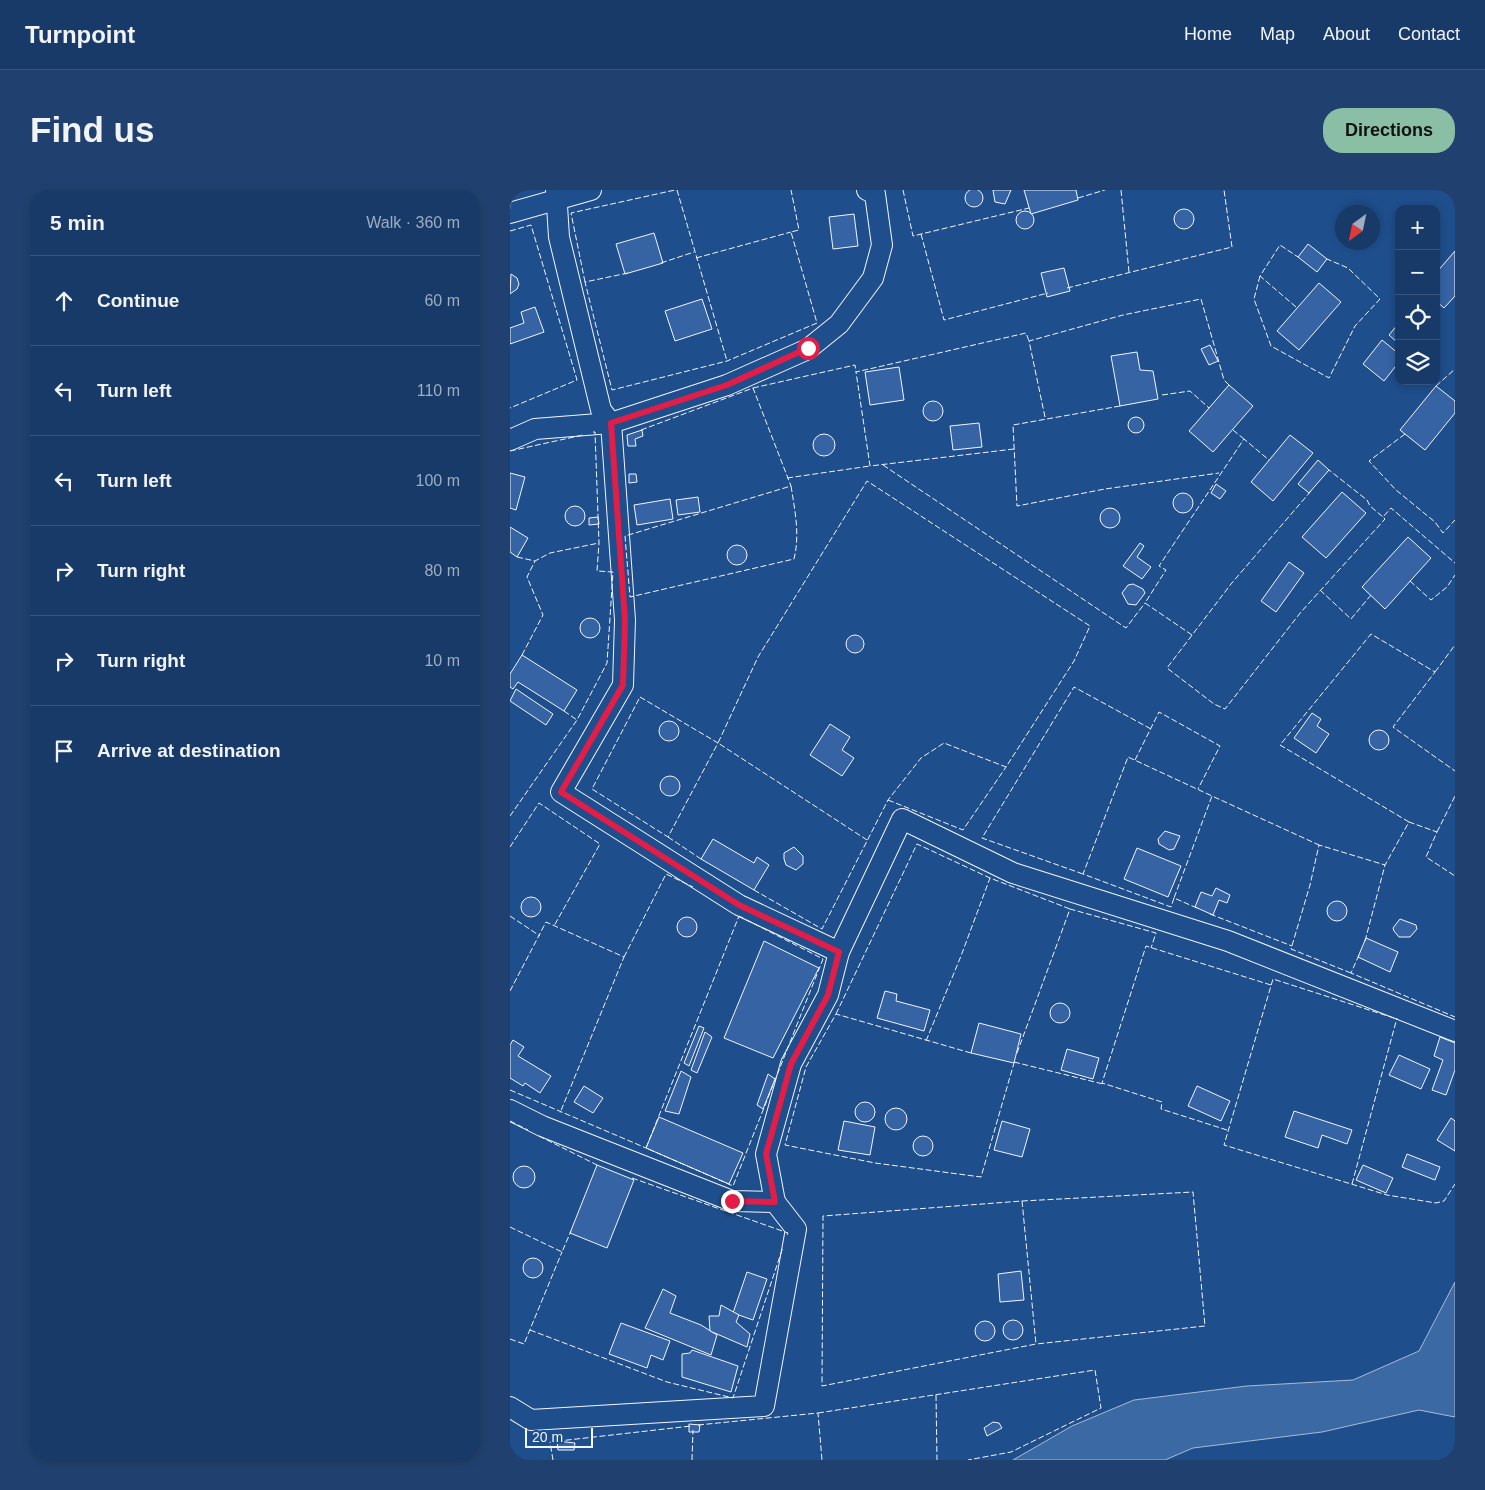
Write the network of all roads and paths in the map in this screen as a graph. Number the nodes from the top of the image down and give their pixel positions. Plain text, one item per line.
1 (591, 190) edge
2 (867, 190) edge
3 (557, 194) edge
4 (510, 213) edge
5 (611, 423) junction
6 (510, 440) edge
7 (839, 952) junction
8 (1455, 1031) edge
9 (510, 1110) edge
10 (775, 1202) junction
11 (510, 1407) edge

1 - 3 street
2 - 5 street
3 - 4 street
3 - 5 street
5 - 6 street
5 - 7 street
7 - 8 street
7 - 10 street
9 - 10 street
10 - 11 street

